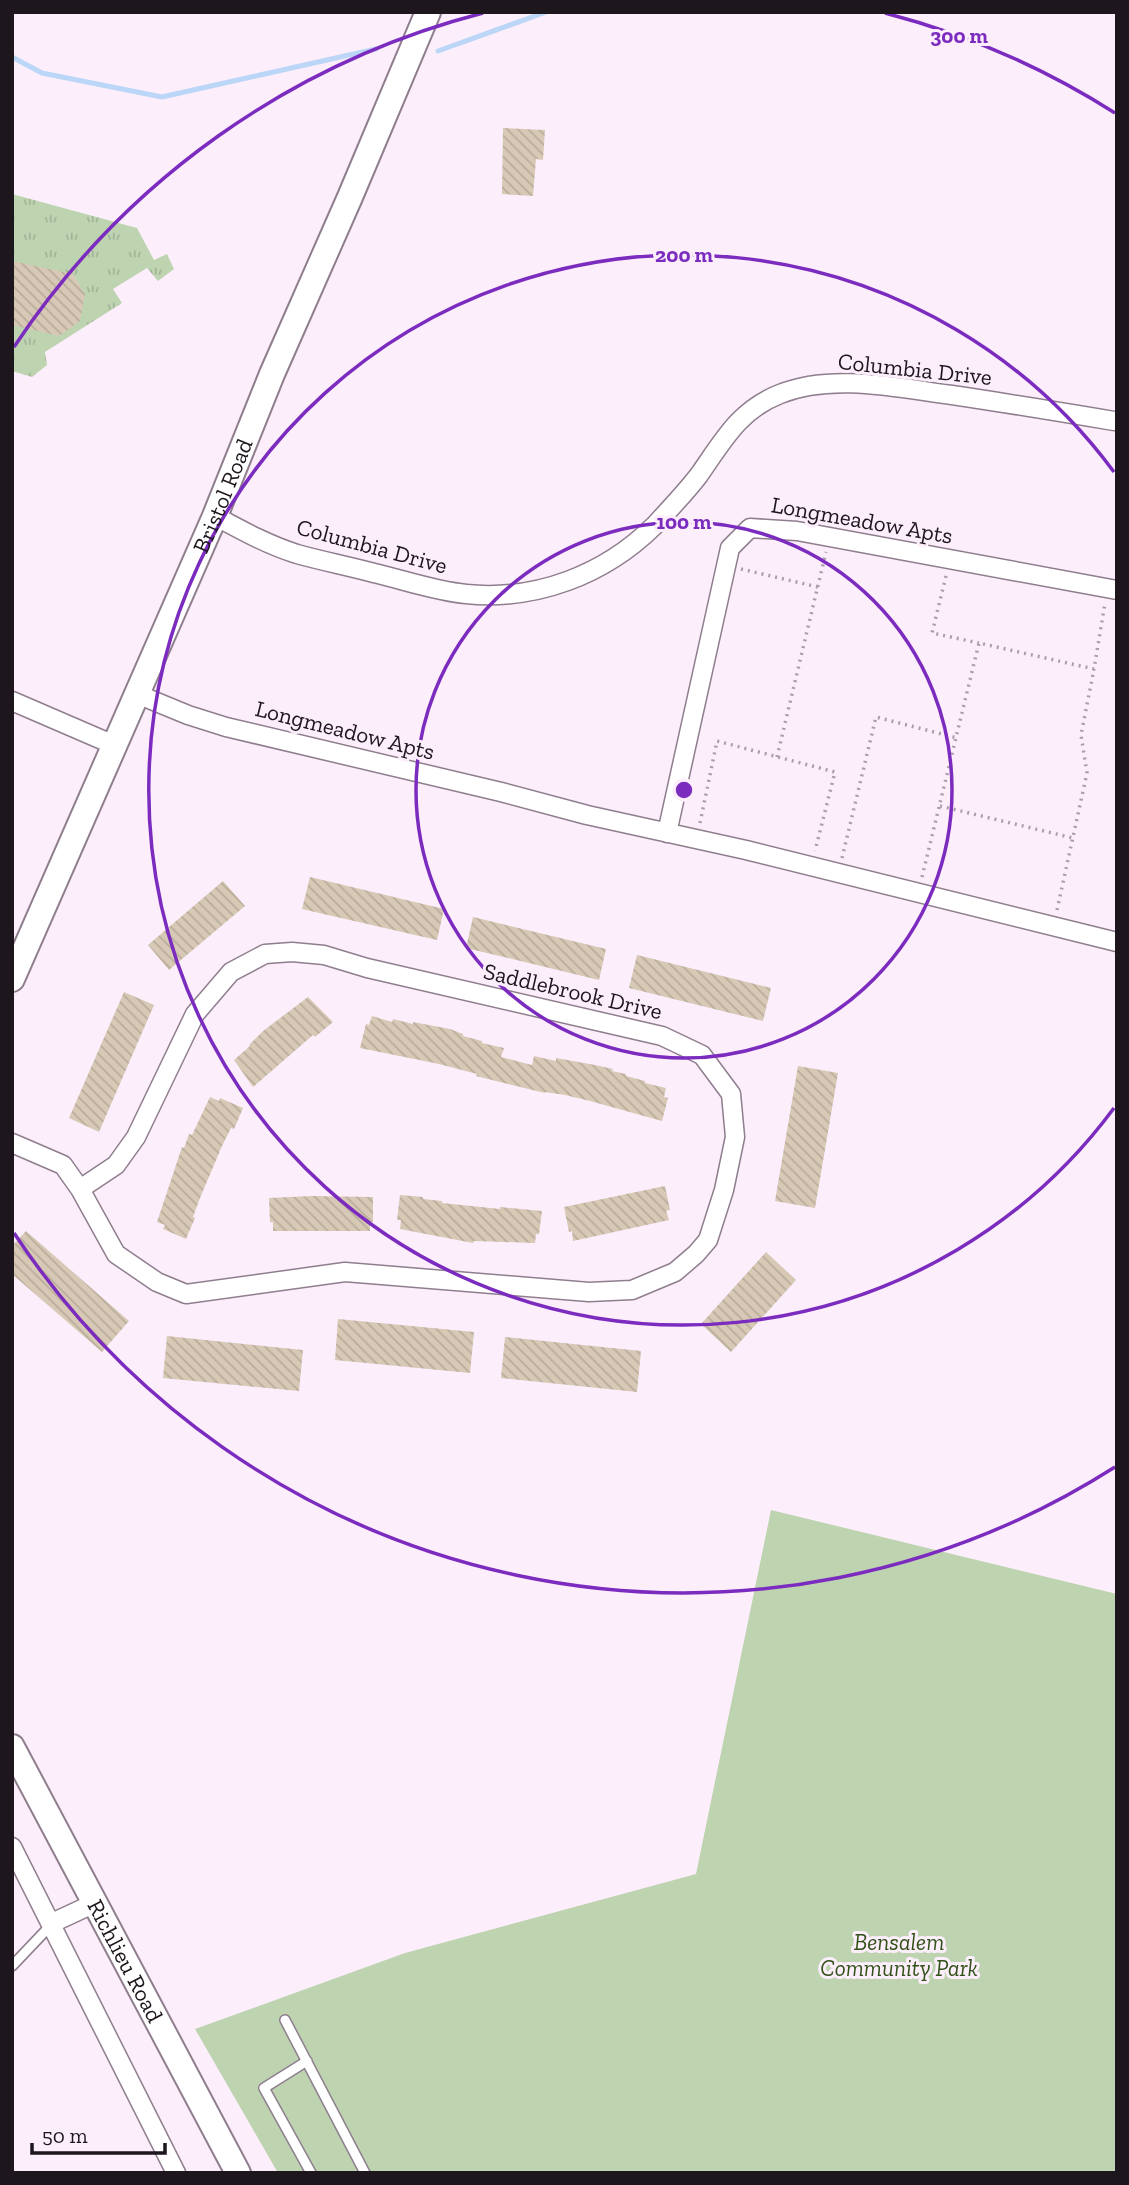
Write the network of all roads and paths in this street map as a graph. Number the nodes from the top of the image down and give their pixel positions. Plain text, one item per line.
1 (428, 12) edge
2 (1116, 416) edge
3 (215, 516) junction
4 (829, 537) junction
5 (950, 560) junction
6 (727, 565) junction
7 (818, 587) junction
8 (1112, 589) edge
9 (979, 643) junction
10 (1094, 669) junction
11 (137, 694) junction
12 (12, 701) edge
13 (957, 738) junction
14 (114, 745) junction
15 (777, 757) junction
16 (940, 806) junction
17 (667, 833) junction
18 (1073, 838) junction
19 (697, 839) junction
20 (811, 866) junction
21 (838, 873) junction
22 (919, 893) junction
23 (1054, 927) junction
24 (1117, 942) edge
25 (12, 979) edge
26 (12, 1143) edge
27 (80, 1189) junction
28 (12, 1748) edge
29 (12, 1847) edge
30 (95, 1903) junction
31 (52, 1923) junction
32 (12, 1966) edge
33 (285, 2020) dead end
34 (307, 2062) junction
35 (176, 2173) edge
36 (238, 2173) edge
37 (312, 2173) edge
38 (365, 2173) edge

1 - 3 main road, Bristol Road
2 - 3 street, Columbia Drive
3 - 11 main road, Bristol Road
4 - 5 street, Longmeadow Apts
4 - 6 street, Longmeadow Apts
4 - 7 path
5 - 8 street, Longmeadow Apts
5 - 9 path
6 - 7 path
6 - 17 street, Longmeadow Apts
7 - 15 path
8 - 10 path
9 - 10 path
9 - 13 path
10 - 18 path
11 - 14 main road, Bristol Road
11 - 17 street, Longmeadow Apts
12 - 14 street
13 - 16 path
13 - 21 path
14 - 25 main road, Bristol Road
15 - 19 path
15 - 20 path
16 - 18 path
16 - 22 path
17 - 19 street, Longmeadow Apts
18 - 23 path
19 - 20 street, Longmeadow Apts
20 - 21 street, Longmeadow Apts
21 - 22 street, Longmeadow Apts
22 - 23 street, Longmeadow Apts
23 - 24 street, Longmeadow Apts
26 - 27 street, Saddlebrook Drive
27 - 27 street, Saddlebrook Drive
28 - 30 main road, Richlieu Road
29 - 31 street
30 - 31 street
30 - 36 main road, Richlieu Road
31 - 32 lane
31 - 35 street
33 - 34 lane
34 - 37 lane
34 - 38 lane

